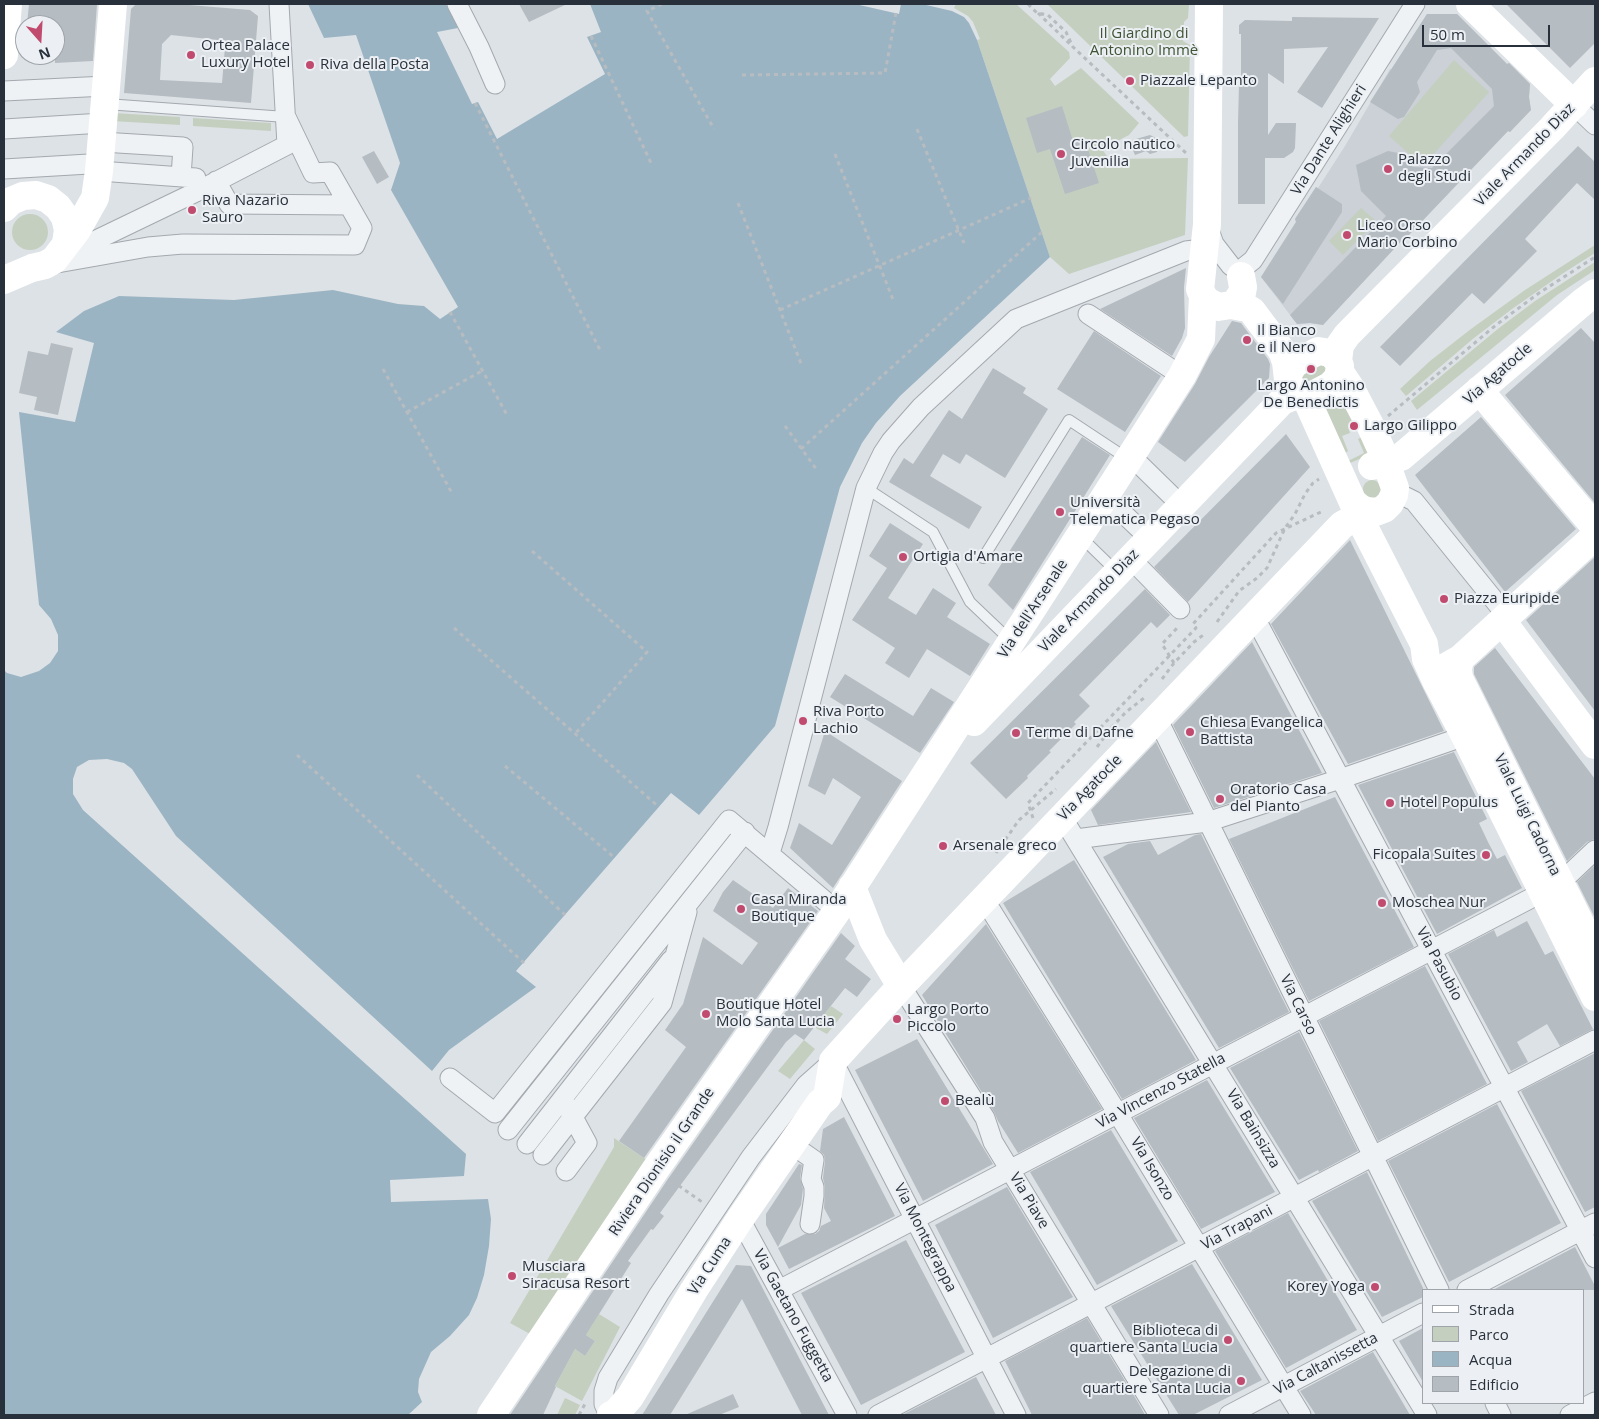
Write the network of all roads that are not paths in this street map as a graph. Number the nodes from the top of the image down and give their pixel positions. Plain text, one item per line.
1 (8, 4) edge
2 (113, 4) edge
3 (279, 4) edge
4 (457, 4) edge
5 (1209, 4) edge
6 (1415, 4) edge
7 (1470, 4) edge
8 (4, 55) edge
9 (1595, 81) edge
10 (495, 84) dead end
11 (4, 91) edge
12 (1574, 105) junction
13 (104, 110) junction
14 (286, 117) junction
15 (1595, 125) edge
16 (4, 129) edge
17 (4, 170) edge
18 (99, 171) junction
19 (181, 177) junction
20 (216, 181) junction
21 (196, 192) junction
22 (10, 197) edge
23 (349, 206) junction
24 (1207, 224) junction
25 (4, 255) edge
26 (49, 259) junction
27 (1237, 271) junction
28 (1203, 277) junction
29 (4, 280) edge
30 (1591, 302) edge
31 (1231, 305) junction
32 (1088, 314) dead end
33 (1330, 362) junction
34 (1182, 376) junction
35 (1297, 388) junction
36 (1479, 390) junction
37 (1130, 458) junction
38 (866, 488) junction
39 (1371, 491) junction
40 (1106, 496) junction
41 (1181, 506) junction
42 (1595, 527) edge
43 (1080, 536) junction
44 (1595, 536) edge
45 (1150, 538) junction
46 (983, 558) dead end
47 (1124, 565) junction
48 (1042, 595) junction
49 (1180, 609) road end
50 (1254, 616) junction
51 (1504, 618) junction
52 (1070, 621) junction
53 (1012, 642) junction
54 (1449, 669) junction
55 (1151, 707) junction
56 (1465, 736) junction
57 (1595, 745) edge
58 (927, 773) junction
59 (1340, 779) junction
60 (1207, 822) junction
61 (1069, 828) junction
62 (745, 832) junction
63 (1595, 850) edge
64 (770, 853) junction
65 (852, 887) junction
66 (1552, 887) junction
67 (672, 891) junction
68 (984, 899) junction
69 (688, 904) junction
70 (837, 911) junction
71 (873, 940) junction
72 (1432, 950) junction
73 (676, 953) junction
74 (1595, 953) edge
75 (901, 986) junction
76 (1595, 997) edge
77 (1304, 1017) junction
78 (1595, 1040) edge
79 (540, 1057) junction
80 (833, 1061) junction
81 (1214, 1064) junction
82 (550, 1077) junction
83 (450, 1078) dead end
84 (1505, 1088) junction
85 (851, 1096) junction
86 (562, 1098) junction
87 (1118, 1114) junction
88 (572, 1116) junction
89 (810, 1117) junction
90 (508, 1130) dead end
91 (526, 1144) dead end
92 (791, 1144) junction
93 (543, 1155) dead end
94 (1373, 1156) junction
95 (1010, 1170) junction
96 (566, 1172) dead end
97 (1295, 1197) junction
98 (740, 1219) junction
99 (915, 1219) junction
100 (810, 1224) dead end
101 (1588, 1227) edge
102 (1199, 1247) junction
103 (1595, 1258) edge
104 (1439, 1289) edge
105 (1469, 1289) edge
106 (779, 1290) junction
107 (1091, 1304) junction
108 (1422, 1314) edge
109 (1379, 1336) junction
110 (987, 1358) junction
111 (1284, 1386) junction
112 (847, 1414) edge
113 (491, 1415) edge
114 (610, 1415) edge
115 (878, 1415) edge
116 (1016, 1415) edge
117 (1159, 1415) edge
118 (1228, 1415) edge
119 (1301, 1415) edge
120 (1427, 1415) edge

1 - 8 street
2 - 13 street
3 - 14 street
4 - 10 street
5 - 24 street, Via dell'Arsenale
6 - 27 street, Via Dante Alighieri
7 - 12 street
9 - 12 street, Viale Armando Diaz
11 - 13 street
12 - 15 street
12 - 33 street, Viale Armando Diaz
13 - 14 lane
13 - 16 street
13 - 18 street
13 - 19 street
14 - 20 street
14 - 23 street
17 - 18 street
18 - 19 street
18 - 26 street
19 - 21 street
20 - 21 street
20 - 23 street
21 - 26 street
22 - 26 street
23 - 26 street
24 - 27 street
24 - 28 street, Via dell'Arsenale
25 - 26 street
26 - 29 street
27 - 28 street
27 - 31 street
27 - 33 street
28 - 31 street
28 - 34 street, Via dell'Arsenale
28 - 38 street
30 - 36 street, Via Agatocle
31 - 35 street
32 - 34 street
33 - 35 street
33 - 35 street
33 - 39 street
34 - 37 street, Via dell'Arsenale
35 - 39 street
35 - 41 street, Viale Armando Diaz
36 - 39 street, Via Agatocle
36 - 42 street
37 - 40 street, Via dell'Arsenale
37 - 41 street
37 - 46 lane
38 - 53 lane
38 - 64 street
39 - 50 street, Via Agatocle
39 - 51 street
39 - 54 street
40 - 43 street, Via dell'Arsenale
40 - 45 street
41 - 45 street, Viale Armando Diaz
43 - 47 lane
43 - 48 street, Via dell'Arsenale
44 - 51 street
45 - 47 street, Viale Armando Diaz
47 - 49 street
47 - 52 street, Viale Armando Diaz
48 - 52 street
48 - 53 street, Via dell'Arsenale
50 - 55 street, Via Agatocle
50 - 59 street, Via Pasubio
51 - 54 street
51 - 57 street
52 - 58 street, Viale Armando Diaz
53 - 58 street, Via dell'Arsenale
54 - 56 street, Viale Luigi Cadorna
54 - 66 street, Viale Luigi Cadorna
55 - 60 street, Via Carso
55 - 61 street, Via Agatocle
56 - 59 street
56 - 66 street, Viale Luigi Cadorna
58 - 65 street, Via dell'Arsenale
59 - 60 street
59 - 72 street, Via Pasubio
60 - 61 street
60 - 77 street, Via Carso
61 - 68 street, Via Agatocle
61 - 81 street, Via Bainsizza
62 - 64 street
62 - 67 street
62 - 69 street
63 - 66 street, Via Vincenzo Statella
64 - 70 street
65 - 70 street, Via dell'Arsenale
65 - 71 street
66 - 72 street, Via Vincenzo Statella
66 - 74 street, Viale Luigi Cadorna
66 - 76 street, Viale Luigi Cadorna
67 - 69 street
67 - 79 street
68 - 75 street, Via Agatocle
68 - 87 street, Via Isonzo
69 - 73 street
69 - 82 street
70 - 71 street
70 - 113 street, Riviera Dionisio il Grande
71 - 75 street
72 - 77 street, Via Vincenzo Statella
72 - 84 street, Via Pasubio
73 - 86 street
73 - 88 street
75 - 80 street, Via Agatocle
75 - 95 street, Via Piave
77 - 81 street, Via Vincenzo Statella
77 - 94 street, Via Carso
78 - 84 street, Via Trapani
79 - 82 street
79 - 83 street
80 - 85 street, Via Montegrappa
80 - 89 street, Via Cuma
80 - 114 street
81 - 87 street, Via Vincenzo Statella
81 - 97 street, Via Bainsizza
82 - 86 street
82 - 90 street
84 - 94 street, Via Trapani
84 - 101 street, Via Pasubio
85 - 89 street
85 - 99 street, Via Montegrappa
86 - 88 street
86 - 91 street
87 - 95 street, Via Vincenzo Statella
87 - 102 street, Via Isonzo
88 - 93 street
88 - 96 street
89 - 92 street, Via Cuma
92 - 98 street, Via Cuma
92 - 100 street
94 - 97 street, Via Trapani
94 - 104 street, Via Carso
95 - 99 street, Via Vincenzo Statella
95 - 107 street, Via Piave
97 - 102 street, Via Trapani
97 - 109 street, Via Bainsizza
98 - 106 street, Via Gaetano Fuggetta
98 - 114 street, Via Cuma
99 - 106 street, Via Vincenzo Statella
99 - 110 street, Via Montegrappa
101 - 103 street, Via Pasubio
101 - 105 street
102 - 107 street, Via Trapani
102 - 111 street, Via Isonzo
106 - 112 street, Via Gaetano Fuggetta
107 - 110 street, Via Trapani
107 - 117 street, Via Piave
108 - 109 street, Via Caltanissetta
109 - 111 street, Via Caltanissetta
109 - 120 street, Via Bainsizza
110 - 115 street, Via Trapani
110 - 116 street, Via Montegrappa
111 - 118 street, Via Caltanissetta
111 - 119 street, Via Isonzo

